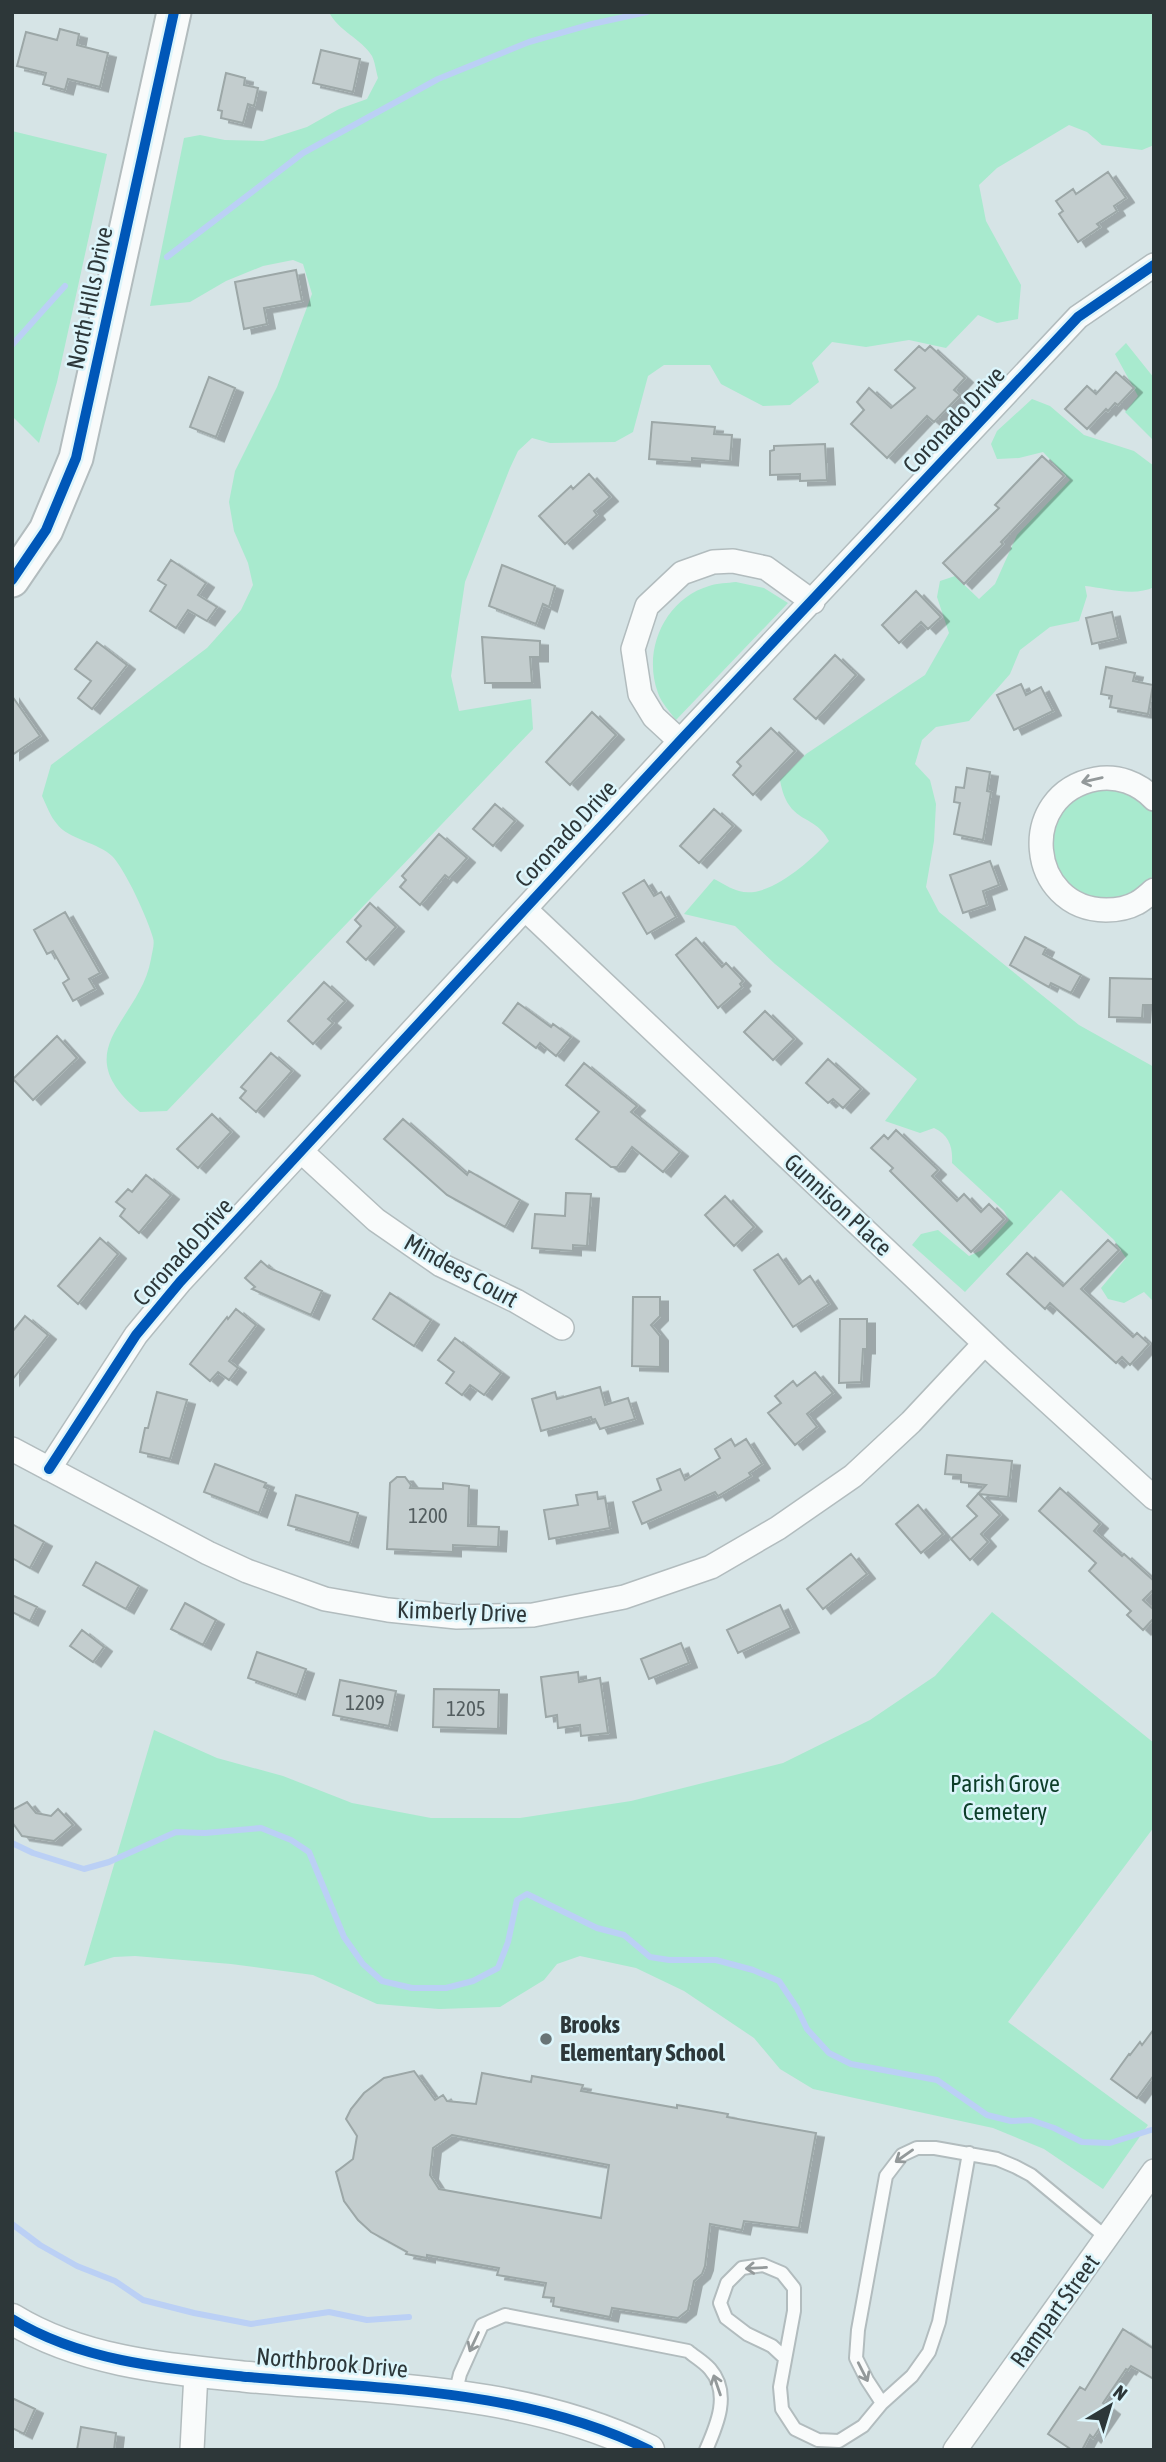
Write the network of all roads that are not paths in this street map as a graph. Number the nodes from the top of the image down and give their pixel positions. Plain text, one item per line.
1 (174, 12) edge
2 (1154, 264) edge
3 (12, 580) edge
4 (813, 602) junction
5 (680, 741) junction
6 (1154, 799) edge
7 (1154, 890) edge
8 (525, 909) junction
9 (302, 1152) junction
10 (562, 1328) dead end
11 (984, 1344) junction
12 (12, 1449) edge
13 (49, 1469) junction
14 (1154, 1498) edge
15 (969, 2153) junction
16 (1154, 2171) edge
17 (1107, 2238) junction
18 (12, 2319) edge
19 (785, 2357) junction
20 (196, 2373) junction
21 (456, 2395) junction
22 (883, 2403) junction
23 (192, 2450) edge
24 (649, 2450) edge
25 (706, 2450) edge
26 (955, 2450) edge

1 - 3 main road, North Hills Drive
2 - 4 street, Coronado Drive
4 - 5 street, Coronado Drive
4 - 5 street
5 - 8 street, Coronado Drive
6 -> 7 street
8 - 9 street, Coronado Drive
8 - 11 street, Gunnison Place
9 - 10 street, Mindees Court
9 - 13 street, Coronado Drive
11 - 13 street, Kimberly Drive
11 - 14 street, Gunnison Place
12 - 13 street, Kimberly Drive
15 - 17 lane
15 - 22 lane
15 -> 22 lane
16 - 17 street, Rampart Street
17 - 26 street, Rampart Street
18 - 20 street, Northbrook Drive
19 -> 19 lane
19 - 22 lane
20 - 21 street, Northbrook Drive
20 - 23 street
21 - 24 street, Northbrook Drive
25 -> 21 lane

